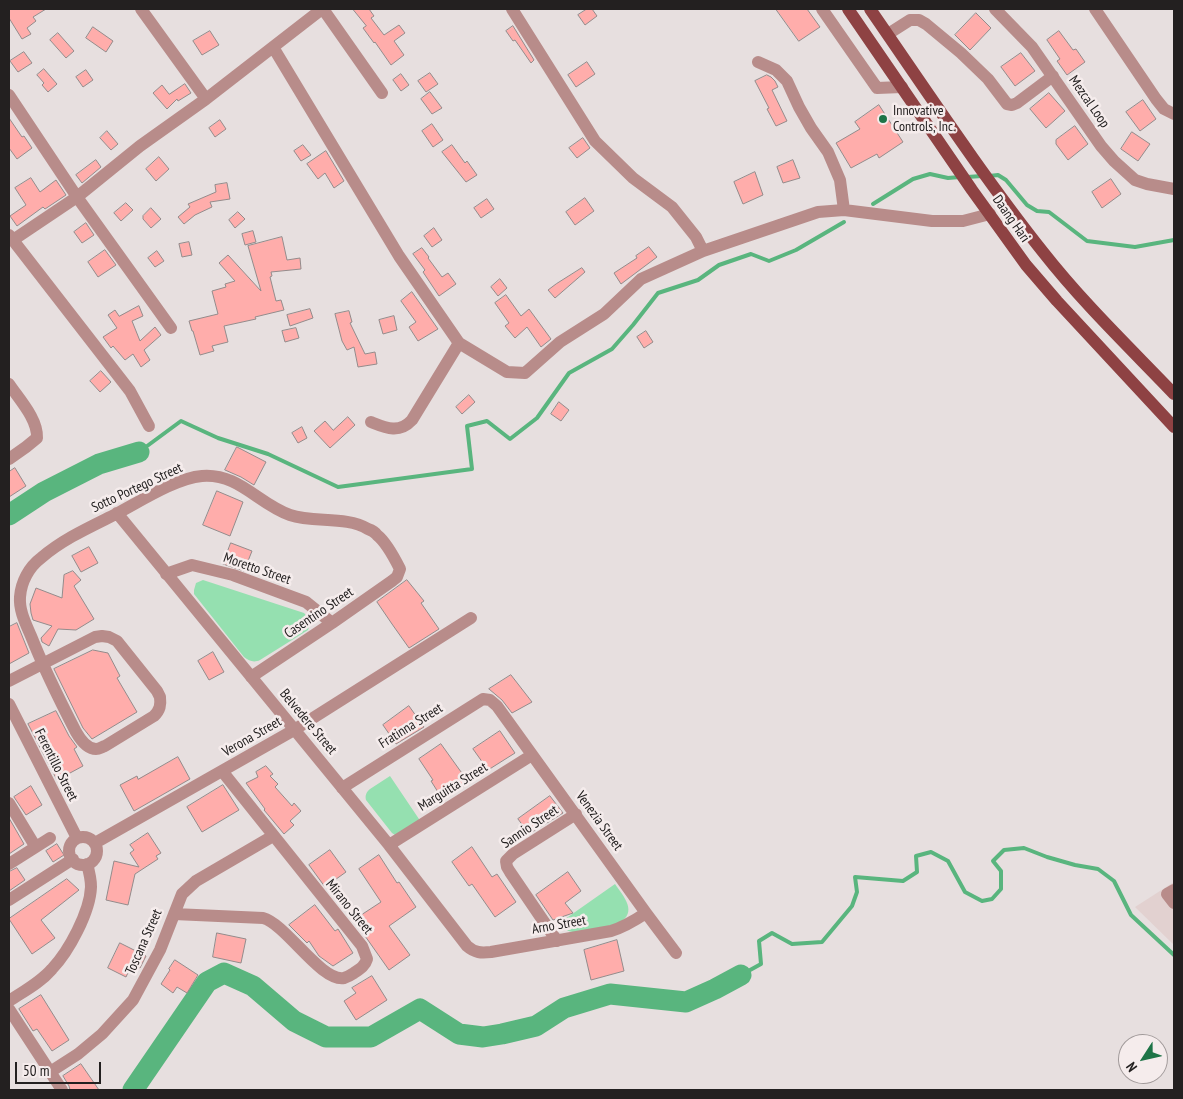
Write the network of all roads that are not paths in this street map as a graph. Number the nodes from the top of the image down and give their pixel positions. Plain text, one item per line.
1 (141, 9) edge
2 (323, 9) edge
3 (512, 9) edge
4 (822, 9) edge
5 (848, 9) edge
6 (870, 9) edge
7 (995, 9) edge
8 (1095, 9) edge
9 (888, 34) junction
10 (273, 47) junction
11 (758, 62) dead end
12 (1053, 76) junction
13 (902, 87) junction
14 (382, 93) dead end
15 (9, 95) edge
16 (206, 99) junction
17 (1174, 114) edge
18 (1174, 190) edge
19 (77, 197) junction
20 (844, 210) junction
21 (990, 214) junction
22 (11, 237) edge
23 (703, 251) junction
24 (172, 328) dead end
25 (459, 343) junction
26 (9, 384) edge
27 (1174, 394) edge
28 (370, 422) dead end
29 (149, 426) dead end
30 (1174, 428) edge
31 (9, 458) edge
32 (116, 513) junction
33 (400, 570) joint
34 (166, 574) junction
35 (470, 618) dead end
36 (332, 623) junction
37 (42, 664) junction
38 (251, 677) junction
39 (9, 681) edge
40 (9, 704) edge
41 (497, 706) joint
42 (294, 730) junction
43 (532, 755) junction
44 (222, 771) junction
45 (342, 788) junction
46 (9, 803) edge
47 (576, 814) junction
48 (273, 836) junction
49 (50, 838) dead end
50 (77, 838) junction
51 (95, 843) junction
52 (389, 845) junction
53 (35, 846) junction
54 (11, 858) edge
55 (73, 859) junction
56 (87, 864) junction
57 (1174, 890) edge
58 (9, 900) edge
59 (1174, 903) edge
60 (646, 913) junction
61 (174, 914) junction
62 (557, 941) junction
63 (474, 952) joint
64 (676, 953) dead end
65 (9, 1001) edge
66 (9, 1009) edge
67 (50, 1072) junction
68 (62, 1090) edge

1 - 16 street
2 - 10 street
2 - 14 street
3 - 23 street
4 - 13 street
5 - 13 main road, Daang Hari
6 - 9 main road, Daang Hari
7 - 12 street, Mezcal Loop
8 - 17 street
9 - 12 street
9 - 27 main road, Daang Hari
10 - 16 street
10 - 25 street
11 - 20 street
12 - 18 street, Mezcal Loop
13 - 21 main road, Daang Hari
15 - 19 street
16 - 19 street
19 - 22 street
19 - 24 street
20 - 21 street
20 - 23 street
21 - 30 main road, Daang Hari
22 - 29 street
23 - 25 street
25 - 28 street
26 - 31 street
32 - 33 street, Sotto Portego Street
32 - 34 street, Belvedere Street
32 - 37 street, Sotto Portego Street
33 - 36 street, Casentino Street
34 - 36 street, Moretto Street
34 - 38 street, Belvedere Street
35 - 42 street, Verona Street
36 - 38 street, Casentino Street
37 - 37 street
37 - 39 street
38 - 42 street, Belvedere Street
40 - 50 street, Ferentillo Street
41 - 43 street, Venezia Street
41 - 45 street, Fratinna Street
42 - 44 street, Verona Street
42 - 45 street, Belvedere Street
43 - 47 street, Venezia Street
43 - 52 street, Marguitta Street
44 - 48 street, Mirano Street
44 - 51 street, Verona Street
45 - 52 street, Belvedere Street
46 - 53 street
47 - 60 street, Venezia Street
47 - 62 street, Sannio Street
48 - 61 street, Toscana Street
48 - 61 street, Mirano Street
49 - 53 street
50 - 51 street
50 - 55 street
51 - 56 street
52 - 63 street, Belvedere Street
53 - 54 street
55 - 56 street
55 - 58 street
56 - 65 street
57 - 59 street
60 - 62 street, Arno Street
60 - 64 street, Venezia Street
61 - 67 street, Toscana Street
62 - 63 street, Arno Street
66 - 67 street
67 - 68 street

